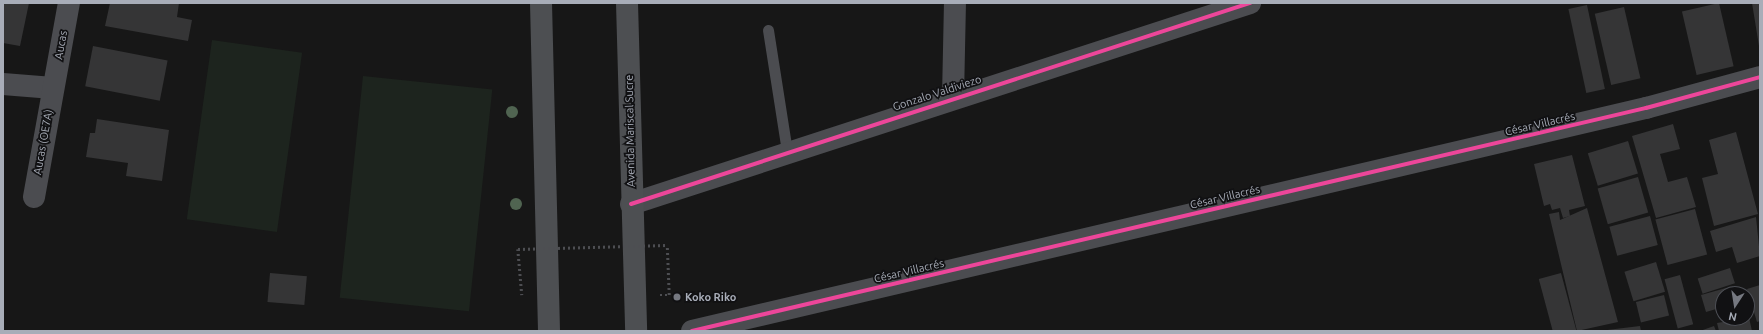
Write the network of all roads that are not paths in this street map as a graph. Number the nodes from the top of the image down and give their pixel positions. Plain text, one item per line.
1 (69, 3) edge
2 (541, 3) edge
3 (627, 3) edge
4 (955, 3) edge
5 (1250, 3) edge
6 (768, 30) dead end
7 (1760, 77) edge
8 (3, 84) edge
9 (53, 88) junction
10 (954, 97) junction
11 (787, 152) junction
12 (34, 197) dead end
13 (631, 204) junction
14 (549, 331) edge
15 (636, 331) edge
16 (692, 331) edge

1 - 9 street, Aucas
2 - 14 main road
3 - 13 main road, Avenida Mariscal Sucre
4 - 10 street
5 - 10 street, Gonzalo Valdiviezo
6 - 11 lane
7 - 16 street, César Villacrés
8 - 9 street
9 - 12 street, Aucas (OE7A)
10 - 11 street, Gonzalo Valdiviezo
11 - 13 street, Gonzalo Valdiviezo
13 - 15 main road, Avenida Mariscal Sucre

